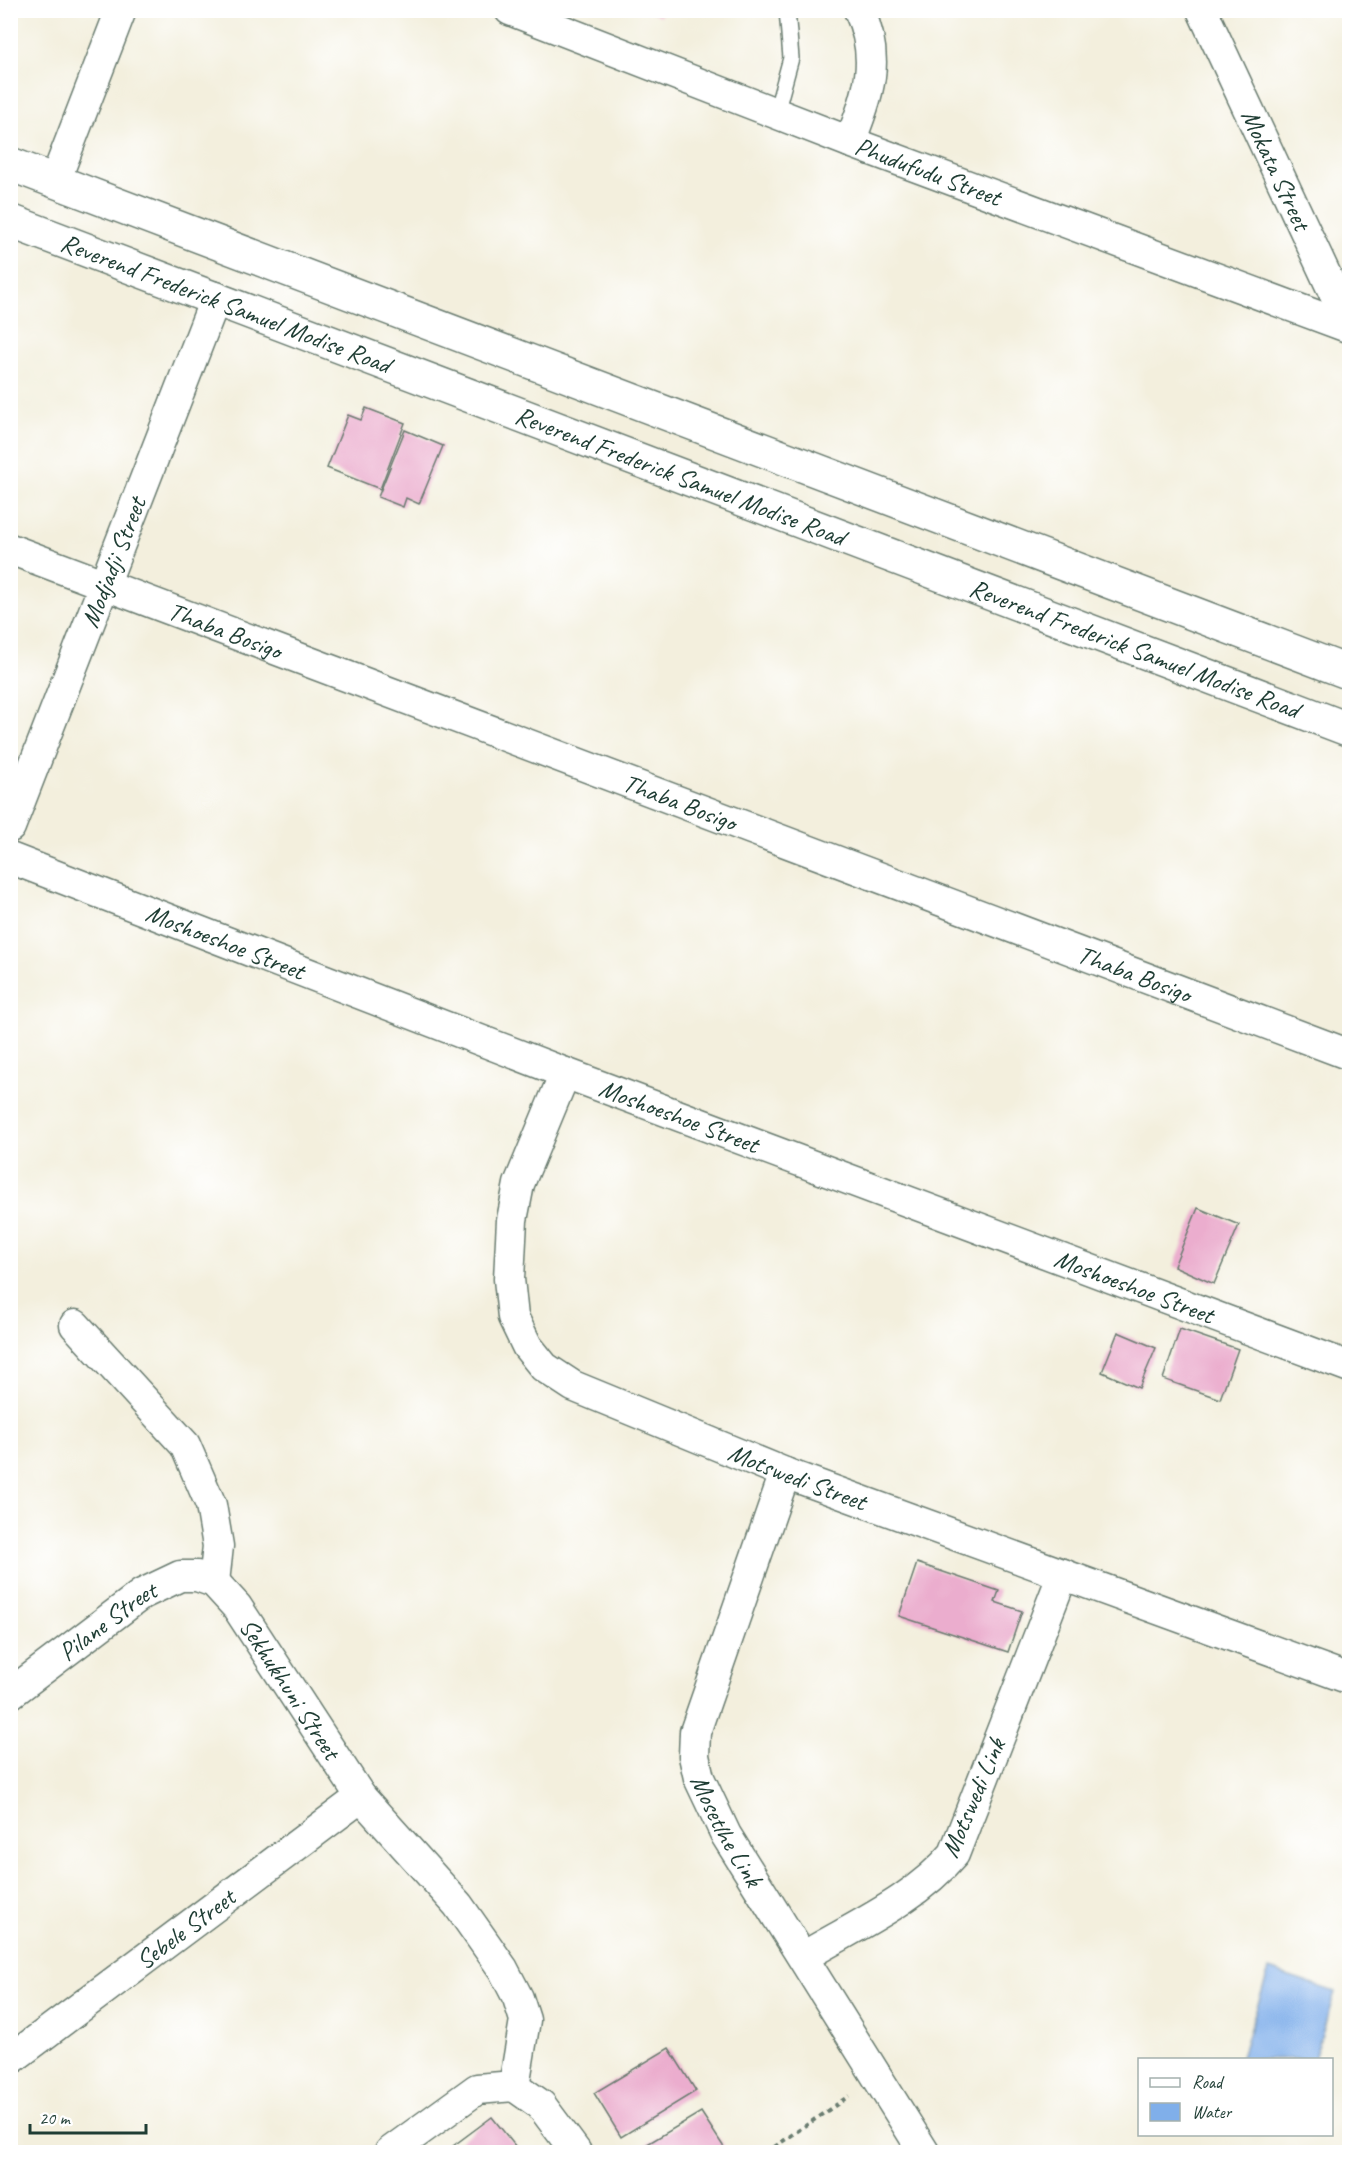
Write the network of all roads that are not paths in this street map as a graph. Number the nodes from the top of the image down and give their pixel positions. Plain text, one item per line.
1 (121, 10) edge
2 (510, 10) edge
3 (787, 10) edge
4 (859, 10) edge
5 (1202, 10) edge
6 (776, 114) junction
7 (850, 142) junction
8 (10, 164) edge
9 (55, 181) junction
10 (10, 221) edge
11 (216, 297) junction
12 (1350, 328) edge
13 (10, 549) edge
14 (105, 585) junction
15 (1350, 673) edge
16 (1350, 730) edge
17 (10, 827) edge
18 (10, 858) edge
19 (1350, 1055) edge
20 (565, 1073) junction
21 (75, 1325) dead end
22 (1350, 1367) edge
23 (785, 1473) junction
24 (1063, 1574) junction
25 (214, 1582) junction
26 (1350, 1679) edge
27 (10, 1694) edge
28 (361, 1797) junction
29 (803, 1957) junction
30 (10, 2060) edge
31 (514, 2086) junction
32 (390, 2152) edge
33 (576, 2152) edge
34 (924, 2152) edge

1 - 9 street
2 - 6 street, Phudufudu Street
3 - 6 lane
4 - 7 street
5 - 12 street, Mokata Street
6 - 7 street, Phudufudu Street
7 - 12 street, Phudufudu Street
8 - 9 main road, Reverend Frederick Samuel Modise Road
9 - 15 main road, Reverend Frederick Samuel Modise Road
10 - 11 main road, Reverend Frederick Samuel Modise Road
11 - 14 street, Modjadji Street
11 - 16 main road, Reverend Frederick Samuel Modise Road
13 - 14 street, Thaba Bosigo
14 - 17 street, Modjadji Street
14 - 19 street, Thaba Bosigo
18 - 20 street, Moshoeshoe Street
20 - 22 street, Moshoeshoe Street
20 - 23 street, Motswedi Street
21 - 25 street
23 - 24 street, Motswedi Street
23 - 29 street, Mosetlhe Link
24 - 26 street, Motswedi Street
24 - 29 street, Motswedi Link
25 - 27 street, Pilane Street
25 - 28 street, Sekhukhuni Street
28 - 30 street, Sebele Street
28 - 31 street, Sekhukhuni Street
29 - 34 street, Mosetlhe Link
31 - 32 street
31 - 33 street

